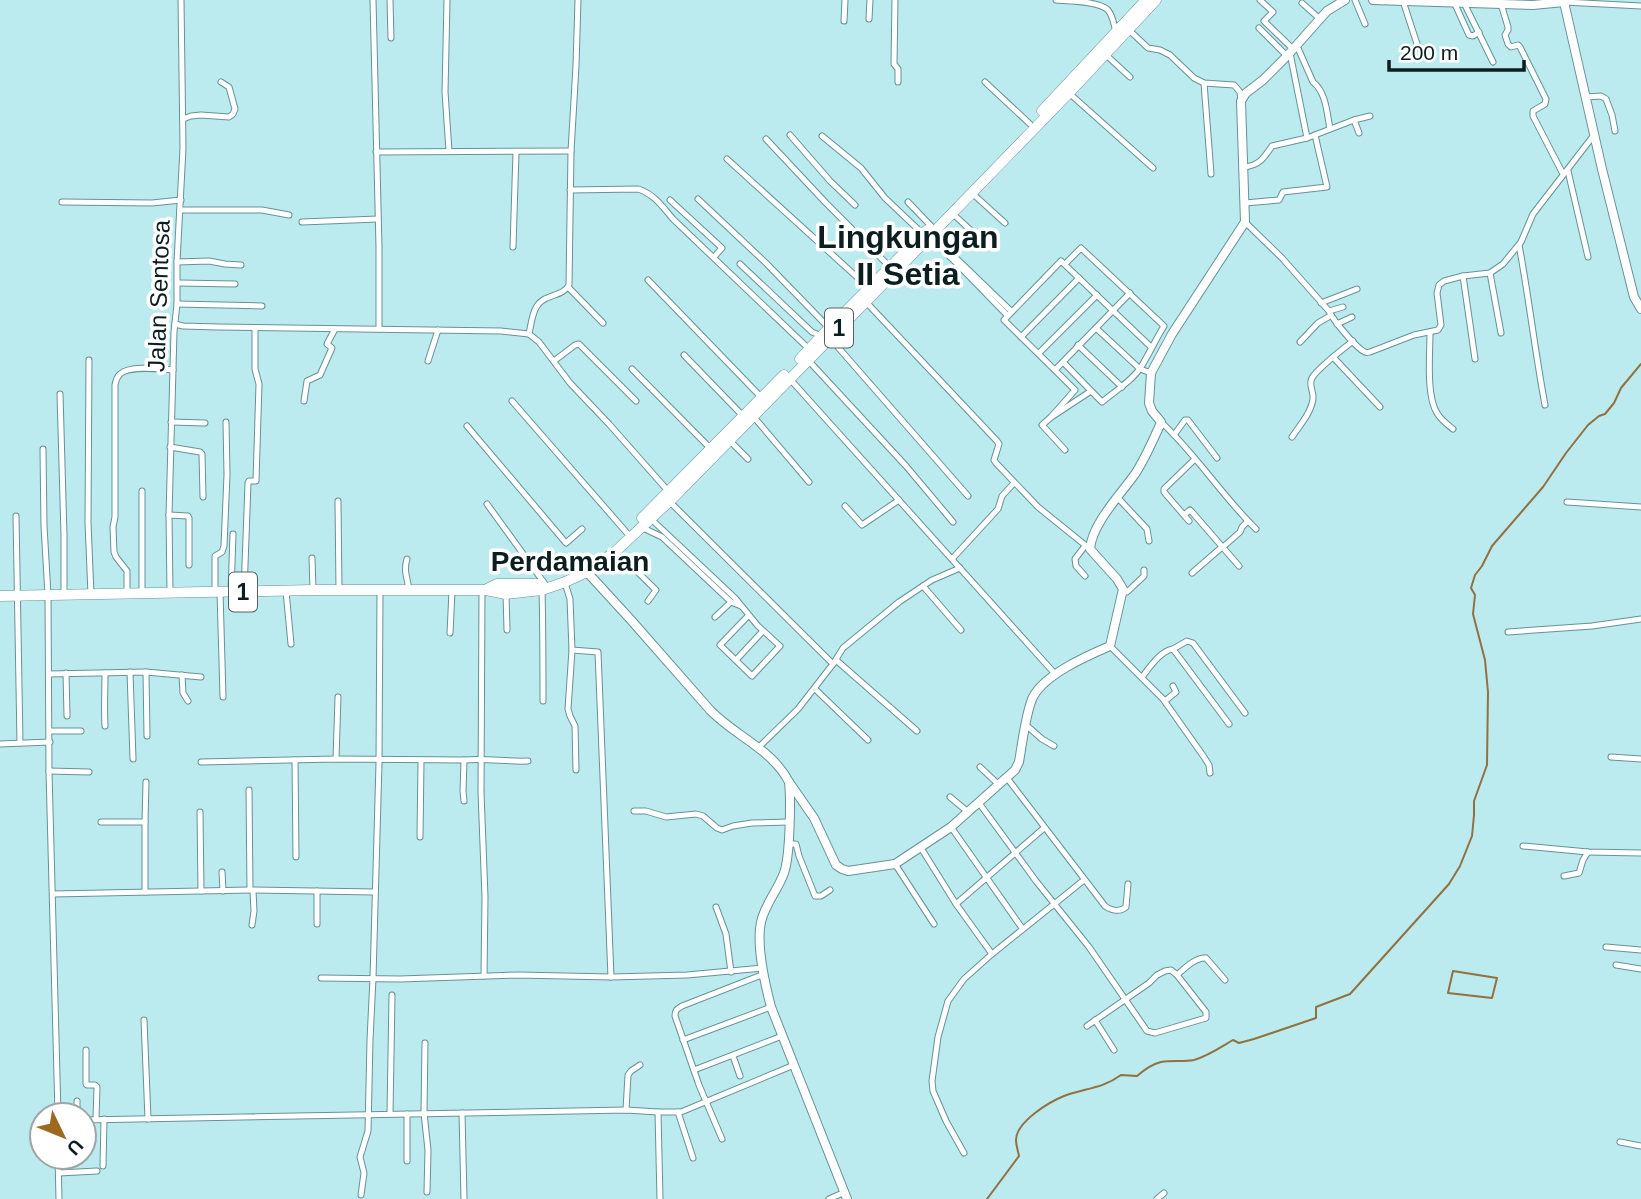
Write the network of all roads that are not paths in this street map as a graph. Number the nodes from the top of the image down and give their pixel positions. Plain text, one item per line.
1 (181, 0) edge
2 (373, 0) edge
3 (390, 0) edge
4 (447, 0) edge
5 (578, 0) edge
6 (845, 0) edge
7 (870, 0) edge
8 (895, 0) edge
9 (1056, 0) edge
10 (1146, 0) edge
11 (1156, 0) edge
12 (1260, 0) edge
13 (1345, 0) edge
14 (1355, 0) edge
15 (1373, 0) edge
16 (1403, 1) edge
17 (1454, 2) junction
18 (1496, 2) edge
19 (1564, 2) edge
20 (1609, 2) edge
21 (1302, 3) dead end
22 (1464, 3) junction
23 (1641, 6) edge
24 (869, 19) dead end
25 (1320, 19) junction
26 (844, 21) dead end
27 (1365, 24) dead end
28 (1259, 28) dead end
29 (1128, 29) junction
30 (1479, 32) junction
31 (1117, 35) junction
32 (391, 38) dead end
33 (1418, 47) dead end
34 (1292, 51) junction
35 (1105, 54) junction
36 (1493, 62) dead end
37 (1130, 78) dead end
38 (221, 82) dead end
39 (898, 82) dead end
40 (985, 82) dead end
41 (1204, 83) junction
42 (1069, 93) junction
43 (1586, 97) junction
44 (1241, 101) junction
45 (1370, 116) dead end
46 (183, 119) junction
47 (1354, 120) junction
48 (1030, 124) junction
49 (1330, 129) junction
50 (1615, 131) dead end
51 (1359, 133) dead end
52 (790, 135) dead end
53 (1315, 135) junction
54 (1594, 135) junction
55 (821, 136) dead end
56 (1307, 138) junction
57 (766, 139) dead end
58 (449, 151) junction
59 (570, 151) junction
60 (376, 152) junction
61 (516, 152) junction
62 (727, 159) dead end
63 (1243, 167) junction
64 (1153, 168) dead end
65 (1566, 173) junction
66 (1211, 174) dead end
67 (570, 190) junction
68 (972, 193) junction
69 (698, 199) dead end
70 (670, 200) dead end
71 (181, 201) junction
72 (62, 202) dead end
73 (908, 202) dead end
74 (1245, 203) junction
75 (855, 205) dead end
76 (180, 210) junction
77 (952, 213) junction
78 (289, 215) dead end
79 (378, 219) junction
80 (302, 222) dead end
81 (1245, 222) junction
82 (1005, 223) dead end
83 (928, 232) junction
84 (977, 236) dead end
85 (1519, 245) junction
86 (513, 247) dead end
87 (714, 257) junction
88 (1588, 257) dead end
89 (177, 262) junction
90 (740, 264) dead end
91 (1065, 264) junction
92 (241, 265) dead end
93 (890, 267) junction
94 (1490, 273) junction
95 (1463, 276) junction
96 (1079, 278) junction
97 (648, 280) dead end
98 (178, 283) junction
99 (235, 284) dead end
100 (569, 288) junction
101 (869, 288) junction
102 (1357, 289) dead end
103 (1130, 293) junction
104 (1097, 295) junction
105 (865, 302) junction
106 (1321, 303) junction
107 (177, 304) junction
108 (262, 306) dead end
109 (1343, 307) dead end
110 (1641, 309) edge
111 (1113, 310) junction
112 (1009, 313) junction
113 (1330, 313) junction
114 (1352, 317) dead end
115 (603, 323) dead end
116 (174, 324) junction
117 (1338, 324) junction
118 (255, 328) junction
119 (1096, 328) junction
120 (335, 329) junction
121 (379, 330) junction
122 (438, 330) junction
123 (1430, 332) junction
124 (1501, 333) dead end
125 (529, 334) junction
126 (827, 334) junction
127 (1021, 337) junction
128 (1353, 341) junction
129 (1300, 342) dead end
130 (1078, 345) junction
131 (1151, 347) junction
132 (1039, 353) junction
133 (809, 354) junction
134 (684, 355) dead end
135 (1333, 357) junction
136 (1475, 359) dead end
137 (89, 360) dead end
138 (428, 361) dead end
139 (554, 361) junction
140 (1063, 362) junction
141 (632, 369) dead end
142 (1140, 369) junction
143 (173, 370) junction
144 (1055, 370) junction
145 (1151, 373) junction
146 (788, 376) junction
147 (1122, 387) junction
148 (1091, 391) junction
149 (60, 394) dead end
150 (761, 397) junction
151 (304, 401) dead end
152 (512, 401) dead end
153 (636, 401) dead end
154 (1545, 405) dead end
155 (1380, 407) dead end
156 (748, 416) junction
157 (1050, 418) junction
158 (171, 422) junction
159 (226, 422) dead end
160 (1161, 422) junction
161 (205, 423) dead end
162 (467, 426) dead end
163 (1453, 429) dead end
164 (1174, 435) junction
165 (1292, 437) dead end
166 (729, 440) junction
167 (170, 447) junction
168 (710, 448) junction
169 (43, 449) dead end
170 (1065, 450) dead end
171 (1217, 458) dead end
172 (748, 459) dead end
173 (1195, 459) junction
174 (809, 482) dead end
175 (1014, 483) junction
176 (142, 491) dead end
177 (670, 496) junction
178 (968, 496) dead end
179 (203, 497) dead end
180 (1118, 498) junction
181 (899, 500) junction
182 (338, 501) dead end
183 (1567, 502) dead end
184 (487, 504) dead end
185 (845, 506) dead end
186 (1641, 507) edge
187 (169, 514) junction
188 (16, 516) dead end
189 (650, 518) junction
190 (1248, 521) junction
191 (953, 522) dead end
192 (641, 527) junction
193 (582, 528) dead end
194 (1256, 529) dead end
195 (1240, 532) junction
196 (627, 533) junction
197 (233, 534) dead end
198 (1246, 538) dead end
199 (1149, 541) dead end
200 (1087, 547) junction
201 (1222, 547) junction
202 (616, 551) junction
203 (312, 558) dead end
204 (407, 559) dead end
205 (952, 559) junction
206 (189, 565) dead end
207 (1239, 566) dead end
208 (960, 568) junction
209 (1144, 570) dead end
210 (587, 572) junction
211 (1192, 573) dead end
212 (1085, 576) dead end
213 (565, 582) junction
214 (923, 586) junction
215 (544, 587) junction
216 (313, 590) junction
217 (338, 590) junction
218 (452, 590) junction
219 (484, 590) junction
220 (286, 591) junction
221 (380, 591) junction
222 (409, 591) junction
223 (222, 592) junction
224 (244, 592) junction
225 (1124, 592) junction
226 (91, 593) junction
227 (142, 593) junction
228 (170, 593) junction
229 (127, 594) junction
230 (506, 594) junction
231 (17, 595) junction
232 (48, 595) junction
233 (64, 595) junction
234 (0, 596) edge
235 (648, 601) dead end
236 (731, 601) junction
237 (741, 606) junction
238 (748, 616) junction
239 (715, 617) dead end
240 (1641, 619) edge
241 (507, 630) dead end
242 (961, 630) dead end
243 (763, 631) junction
244 (1508, 632) dead end
245 (450, 633) dead end
246 (291, 643) dead end
247 (1110, 646) junction
248 (1173, 649) junction
249 (572, 650) junction
250 (736, 660) junction
251 (835, 662) junction
252 (130, 672) junction
253 (146, 672) junction
254 (66, 673) junction
255 (105, 673) junction
256 (49, 674) junction
257 (182, 675) junction
258 (1056, 675) junction
259 (201, 677) dead end
260 (1142, 677) junction
261 (1173, 686) dead end
262 (815, 689) junction
263 (223, 697) dead end
264 (338, 697) dead end
265 (188, 701) dead end
266 (1165, 701) junction
267 (543, 702) dead end
268 (1245, 713) dead end
269 (66, 716) dead end
270 (1229, 724) dead end
271 (1026, 725) junction
272 (105, 726) dead end
273 (81, 731) dead end
274 (917, 731) dead end
275 (50, 732) junction
276 (146, 736) dead end
277 (868, 740) dead end
278 (50, 742) junction
279 (20, 743) junction
280 (0, 744) edge
281 (1054, 746) dead end
282 (759, 747) junction
283 (1611, 757) dead end
284 (482, 758) junction
285 (1641, 758) edge
286 (133, 759) dead end
287 (336, 759) junction
288 (295, 760) junction
289 (464, 760) junction
290 (379, 761) junction
291 (421, 761) junction
292 (528, 761) dead end
293 (201, 762) dead end
294 (980, 767) dead end
295 (576, 769) dead end
296 (49, 771) junction
297 (89, 772) dead end
298 (1210, 773) dead end
299 (1007, 778) junction
300 (146, 782) dead end
301 (789, 782) junction
302 (999, 785) junction
303 (249, 790) dead end
304 (950, 797) dead end
305 (464, 802) dead end
306 (979, 803) junction
307 (634, 811) dead end
308 (200, 812) dead end
309 (968, 812) junction
310 (101, 822) dead end
311 (145, 822) junction
312 (789, 822) junction
313 (951, 827) junction
314 (1044, 828) junction
315 (420, 837) dead end
316 (788, 844) junction
317 (1522, 846) dead end
318 (921, 848) junction
319 (1588, 852) junction
320 (1016, 853) junction
321 (1641, 853) edge
322 (296, 856) dead end
323 (895, 864) junction
324 (222, 872) dead end
325 (1564, 876) dead end
326 (987, 878) junction
327 (1084, 880) junction
328 (1128, 884) dead end
329 (830, 890) dead end
330 (201, 891) junction
331 (223, 891) junction
332 (252, 891) junction
333 (317, 891) junction
334 (145, 892) junction
335 (374, 892) junction
336 (53, 894) junction
337 (956, 904) junction
338 (1054, 904) junction
339 (716, 907) dead end
340 (317, 924) dead end
341 (934, 924) dead end
342 (252, 925) dead end
343 (1023, 928) junction
344 (1606, 947) dead end
345 (1641, 950) edge
346 (992, 954) junction
347 (1616, 965) dead end
348 (1641, 969) edge
349 (763, 971) junction
350 (731, 972) junction
351 (1177, 975) junction
352 (484, 976) junction
353 (611, 977) junction
354 (321, 978) dead end
355 (373, 978) junction
356 (1225, 980) dead end
357 (392, 995) dead end
358 (1125, 1000) junction
359 (771, 1007) junction
360 (144, 1020) dead end
361 (1095, 1020) junction
362 (1087, 1026) dead end
363 (783, 1036) junction
364 (683, 1040) junction
365 (425, 1043) dead end
366 (86, 1050) dead end
367 (1114, 1050) dead end
368 (733, 1056) junction
369 (640, 1065) dead end
370 (794, 1065) junction
371 (694, 1070) junction
372 (740, 1076) dead end
373 (58, 1101) edge
374 (97, 1101) edge
375 (705, 1101) junction
376 (626, 1110) junction
377 (658, 1112) junction
378 (678, 1112) junction
379 (424, 1113) junction
380 (463, 1113) junction
381 (368, 1114) junction
382 (390, 1114) junction
383 (407, 1114) junction
384 (98, 1118) edge
385 (104, 1119) junction
386 (148, 1119) junction
387 (722, 1139) dead end
388 (1620, 1142) dead end
389 (1641, 1146) edge
390 (964, 1153) dead end
391 (693, 1158) dead end
392 (407, 1161) dead end
393 (103, 1166) dead end
394 (97, 1171) dead end
395 (59, 1173) joint
396 (427, 1192) dead end
397 (1164, 1193) dead end
398 (361, 1195) dead end
399 (846, 1196) edge
400 (59, 1199) edge
401 (464, 1199) edge
402 (660, 1199) edge
403 (829, 1199) edge
404 (1157, 1199) edge

1 - 46 street, Jalan Sentosa
2 - 60 street
3 - 32 street
4 - 58 street
5 - 59 street
6 - 26 street
7 - 24 street
8 - 39 street
9 - 31 street
10 - 31 highway, 1
11 - 29 highway, 1
12 - 34 street
13 - 25 street
14 - 27 street
15 - 16 street
16 - 17 street
16 - 33 street
17 - 22 street
17 - 30 street
18 - 19 street
18 - 22 street
18 - 65 street
19 - 20 street
19 - 43 street
20 - 23 street
21 - 25 street
22 - 30 street
25 - 34 street
28 - 34 street
29 - 31 highway, 1
29 - 41 street
30 - 36 street
31 - 35 highway, 1
31 - 48 highway, 1
34 - 44 street
34 - 49 street
34 - 56 street
35 - 37 street
35 - 42 highway, 1
38 - 46 street
40 - 48 street
41 - 44 street
41 - 66 street
42 - 64 street
42 - 68 highway, 1
43 - 50 street
43 - 54 street
44 - 63 street
45 - 47 street
46 - 71 street, Jalan Sentosa
47 - 49 street
47 - 51 street
48 - 83 highway, 1
49 - 53 street
52 - 75 street
53 - 56 street
53 - 74 street
54 - 65 street
54 - 110 street
55 - 83 street
56 - 63 street
57 - 93 street
58 - 60 street
58 - 61 street
59 - 61 street
59 - 67 street
60 - 79 street
61 - 86 street
62 - 101 street
63 - 74 street
65 - 85 street
65 - 88 street
67 - 87 street
67 - 100 street
68 - 77 highway, 1
68 - 82 street
69 - 126 street
70 - 87 street
71 - 72 street
71 - 76 street, Jalan Sentosa
73 - 83 street
74 - 81 street
76 - 78 street
76 - 89 street, Jalan Sentosa
77 - 83 highway, 1
77 - 84 street
79 - 80 street
79 - 121 street
81 - 106 street
81 - 145 street
83 - 93 highway, 1
83 - 105 highway, 1
83 - 112 street
85 - 94 street
85 - 154 street
87 - 133 street
89 - 92 street
89 - 98 street, Jalan Sentosa
90 - 126 street
91 - 96 street
91 - 103 street
91 - 112 street
93 - 101 highway, 1
94 - 95 street
94 - 124 street
95 - 123 street
95 - 136 street
96 - 104 street
96 - 127 street
97 - 150 street
98 - 99 street
98 - 107 street, Jalan Sentosa
100 - 115 street
100 - 125 street
101 - 126 highway, 1
102 - 106 street
103 - 111 street
103 - 131 street
104 - 111 street
104 - 132 street
105 - 126 highway, 1
105 - 175 street
106 - 113 street
107 - 108 street
107 - 116 street, Jalan Sentosa
109 - 113 street
111 - 119 street
111 - 131 street
112 - 127 street
113 - 117 street
113 - 129 street
114 - 117 street
116 - 118 street
116 - 143 street, Jalan Sentosa
117 - 128 street
118 - 120 street
118 - 224 street
119 - 130 street
119 - 142 street
120 - 121 street
120 - 151 street
121 - 122 street
122 - 125 street
122 - 138 street
123 - 128 street
123 - 163 street
125 - 139 street
126 - 133 highway, 1
126 - 178 street
127 - 132 street
128 - 135 street
130 - 140 street
130 - 147 street
131 - 142 street
132 - 144 street
133 - 146 highway, 1
133 - 191 street
134 - 156 street
135 - 155 street
135 - 165 street
137 - 226 street
139 - 153 street
139 - 177 street
140 - 144 street
140 - 148 street
141 - 168 street
142 - 145 street
142 - 147 street
143 - 158 street, Jalan Sentosa
143 - 229 street
144 - 157 street
145 - 160 street
146 - 150 highway, 1
146 - 156 highway, 1
146 - 181 street
147 - 148 street
148 - 157 street
149 - 233 street
150 - 156 highway, 1
152 - 196 street
156 - 166 highway, 1
156 - 168 highway, 1
156 - 174 street
157 - 170 street
158 - 161 street
158 - 167 street, Jalan Sentosa
159 - 223 street
160 - 164 street
160 - 180 street
162 - 193 street
164 - 171 street
164 - 173 street
166 - 172 street
166 - 177 highway, 1
167 - 179 street
167 - 187 street, Jalan Sentosa
168 - 177 highway, 1
169 - 232 street
173 - 190 street
173 - 201 street
175 - 200 street
175 - 205 street
176 - 227 street
177 - 189 highway, 1
177 - 196 highway, 1
177 - 251 street
180 - 199 street
180 - 200 street
181 - 185 street
181 - 205 street
182 - 217 street
183 - 186 street
184 - 215 street
187 - 206 street
187 - 228 street, Jalan Sentosa
188 - 231 street
189 - 192 highway, 1
189 - 237 street
190 - 194 street
190 - 195 street
192 - 202 highway, 1
192 - 236 street
195 - 198 street
195 - 201 street
196 - 215 highway, 1
197 - 223 street
200 - 212 street
200 - 225 street
201 - 207 street
201 - 211 street
202 - 210 highway, 1
202 - 235 street
203 - 216 street
204 - 222 street
205 - 208 street
208 - 214 street
208 - 258 street
209 - 225 street
210 - 213 highway, 1
210 - 282 street
213 - 215 highway, 1
213 - 249 street
214 - 242 street
214 - 251 street
215 - 219 highway, 1
215 - 230 highway, 1
215 - 267 street
216 - 217 highway, 1
216 - 220 highway, 1
217 - 221 highway, 1
218 - 219 highway, 1
218 - 222 highway, 1
218 - 245 street
219 - 230 highway, 1
219 - 284 street
220 - 224 highway, 1
220 - 246 street
221 - 222 highway, 1
221 - 290 street
223 - 224 highway, 1
223 - 228 highway, 1
223 - 263 street
225 - 247 street
226 - 229 highway, 1
226 - 233 highway, 1
227 - 228 highway, 1
227 - 229 highway, 1
230 - 241 street
231 - 232 highway, 1
231 - 234 highway, 1
231 - 279 street
232 - 233 highway, 1
232 - 256 street
236 - 237 street
236 - 239 street
237 - 238 street
238 - 243 street
238 - 250 street
240 - 244 street
243 - 250 street
243 - 250 street
247 - 258 street
247 - 260 street
248 - 260 street
248 - 268 street
248 - 270 street
249 - 295 street
249 - 353 street
251 - 262 street
251 - 274 street
252 - 253 street
252 - 255 street
252 - 286 street
253 - 257 street
253 - 276 street
254 - 255 street
254 - 256 street
254 - 269 street
255 - 272 street
256 - 275 street
257 - 259 street
257 - 265 street
258 - 271 street
260 - 266 street
261 - 266 street
262 - 277 street
262 - 282 street
264 - 287 street
266 - 298 street
271 - 281 street
271 - 299 street
273 - 275 street
275 - 278 street
278 - 279 street
278 - 296 street
279 - 280 street
282 - 301 street
283 - 285 street
284 - 289 street
284 - 292 street
284 - 352 street
287 - 288 street
287 - 290 street
288 - 293 street
288 - 322 street
289 - 291 street
289 - 305 street
290 - 291 street
290 - 335 street
291 - 315 street
294 - 302 street
296 - 297 street
296 - 336 street
299 - 302 street
299 - 314 street
300 - 311 street
301 - 312 street
301 - 323 street
302 - 306 street
303 - 332 street
304 - 309 street
306 - 309 street
306 - 320 street
307 - 312 street
308 - 330 street
309 - 313 street
310 - 311 street
311 - 334 street
312 - 316 street
313 - 318 street
313 - 326 street
314 - 320 street
314 - 327 street
316 - 329 street
316 - 349 street
317 - 319 street
318 - 323 street
318 - 337 street
319 - 321 street
319 - 325 street
320 - 326 street
320 - 338 street
323 - 341 street
324 - 331 street
326 - 337 street
326 - 343 street
327 - 328 street
327 - 338 street
330 - 331 street
330 - 334 street
331 - 332 street
332 - 333 street
332 - 342 street
333 - 335 street
333 - 340 street
334 - 336 street
335 - 355 street
336 - 373 street
337 - 346 street
338 - 343 street
338 - 358 street
339 - 350 street
343 - 346 street
344 - 345 street
346 - 390 street
347 - 348 street
349 - 350 street
349 - 359 street
349 - 364 street
350 - 353 street
351 - 356 street
351 - 358 street
351 - 358 street
352 - 353 street
352 - 355 street
354 - 355 street
355 - 381 street
357 - 382 street
358 - 361 street
359 - 363 street
359 - 364 street
360 - 386 street
361 - 362 street
361 - 367 street
363 - 368 street
363 - 370 street
364 - 371 street
365 - 379 street
366 - 374 street
368 - 371 street
368 - 372 street
369 - 376 street
370 - 375 street
370 - 399 street
371 - 375 street
375 - 378 street
375 - 387 street
376 - 377 street
376 - 380 street
377 - 378 street
377 - 402 street
378 - 391 street
379 - 380 street
379 - 383 street
379 - 396 street
380 - 401 street
381 - 382 street
381 - 386 street
381 - 398 street
382 - 383 street
383 - 392 street
384 - 385 street
385 - 386 street
385 - 393 street
388 - 389 street
394 - 395 street
395 - 400 street
397 - 404 street
399 - 403 street

